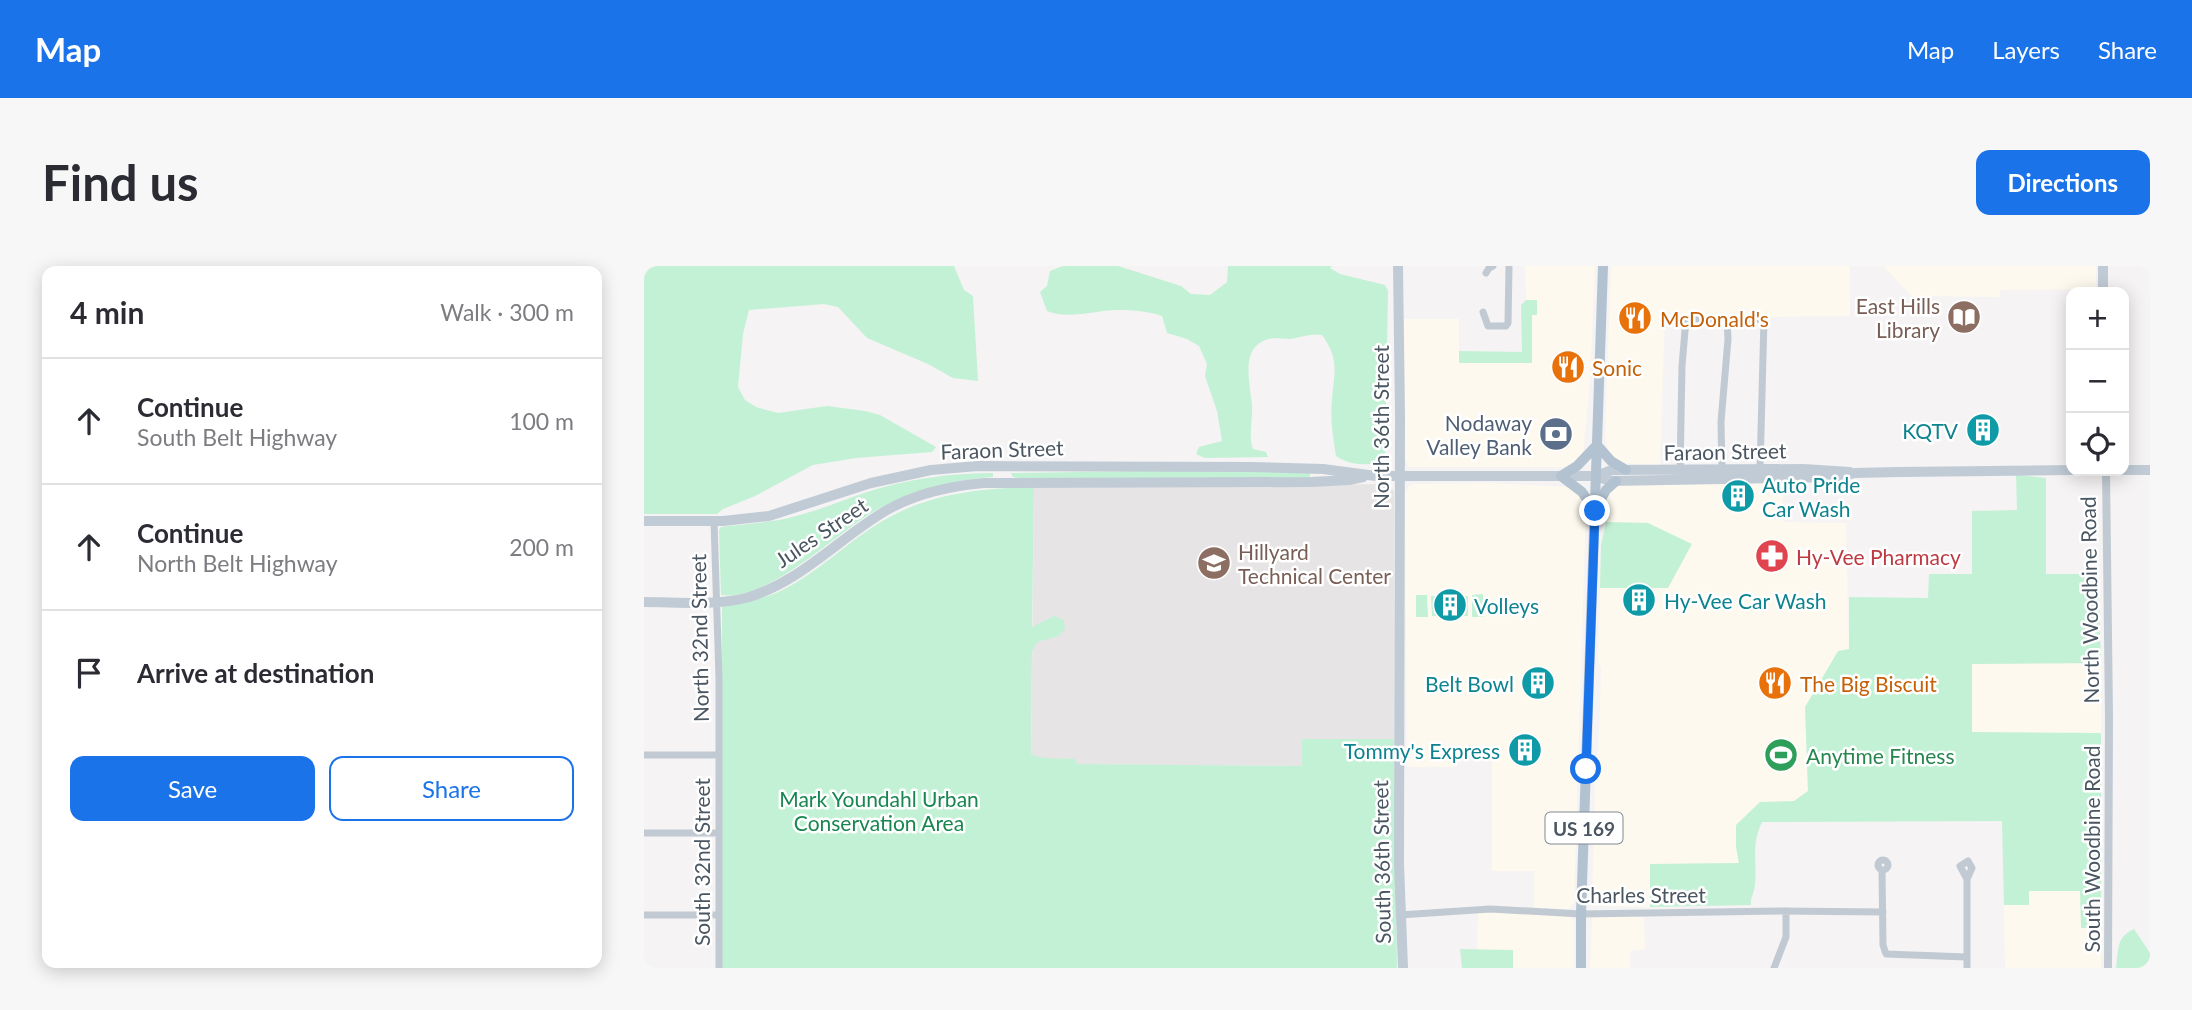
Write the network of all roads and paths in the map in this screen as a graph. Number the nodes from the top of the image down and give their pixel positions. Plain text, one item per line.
1 (1398, 266) edge
2 (1493, 266) edge
3 (1509, 266) edge
4 (1603, 266) edge
5 (2103, 266) edge
6 (1486, 273) dead end
7 (2103, 287) edge
8 (1483, 312) dead end
9 (1727, 320) junction
10 (1597, 445) junction
11 (999, 466) junction
12 (1760, 469) junction
13 (1626, 470) junction
14 (1723, 470) junction
15 (2066, 470) edge
16 (2129, 470) edge
17 (2150, 470) edge
18 (1681, 471) junction
19 (1855, 473) junction
20 (1367, 476) junction
21 (1399, 476) junction
22 (1561, 476) junction
23 (1596, 476) junction
24 (2106, 476) edge
25 (1616, 481) junction
26 (999, 483) junction
27 (1595, 511) junction
28 (644, 521) edge
29 (715, 521) junction
30 (644, 602) edge
31 (717, 602) junction
32 (2109, 729) joint
33 (644, 755) edge
34 (718, 755) junction
35 (1399, 756) joint
36 (644, 833) edge
37 (718, 833) junction
38 (1882, 870) dead end
39 (1967, 879) dead end
40 (1786, 911) junction
41 (1882, 912) junction
42 (1581, 914) junction
43 (644, 915) edge
44 (719, 915) junction
45 (1400, 915) junction
46 (1966, 957) junction
47 (719, 968) edge
48 (1403, 968) edge
49 (1581, 968) edge
50 (1774, 968) edge
51 (1967, 968) edge
52 (2108, 968) edge

1 - 21 main road, North 36th Street
2 - 6 street
3 - 8 street
4 - 10 main road, US 169
5 - 7 main road
9 - 12 street
9 - 14 street
9 - 18 street
10 - 13 main road
10 - 22 main road
10 - 23 main road, US 169
11 - 20 main road, Faraon Street
11 - 26 street
11 - 29 main road, Faraon Street
12 - 14 main road, Faraon Street
12 - 19 main road, Faraon Street
13 - 18 main road, Faraon Street
13 - 23 main road, Faraon Street
14 - 18 main road, Faraon Street
15 - 19 main road, Faraon Street
16 - 17 main road
19 - 25 main road, Faraon Street
20 - 21 main road, Faraon Street
20 - 26 main road, Faraon Street
21 - 22 main road, Faraon Street
21 - 35 main road, North 36th Street
22 - 23 main road, Faraon Street
22 - 27 main road
23 - 25 main road, Faraon Street
23 - 27 main road, US 169
24 - 32 street, North Woodbine Road
25 - 27 main road
26 - 31 main road, Jules Street
27 - 42 main road, US 169
28 - 29 main road, Faraon Street
29 - 31 street, North 32nd Street
30 - 31 main road, Jules Street
31 - 34 street, North 32nd Street
32 - 52 street, South Woodbine Road
33 - 34 street
34 - 37 street, South 32nd Street
35 - 45 main road, South 36th Street
36 - 37 street
37 - 44 street, South 32nd Street
38 - 41 street
39 - 46 street
40 - 41 street, Charles Street
40 - 42 street, Charles Street
40 - 50 street
41 - 46 street
42 - 45 street, Charles Street
42 - 49 main road, US 169
43 - 44 street
44 - 47 street, South 32nd Street
45 - 48 main road, South 36th Street
46 - 51 street

